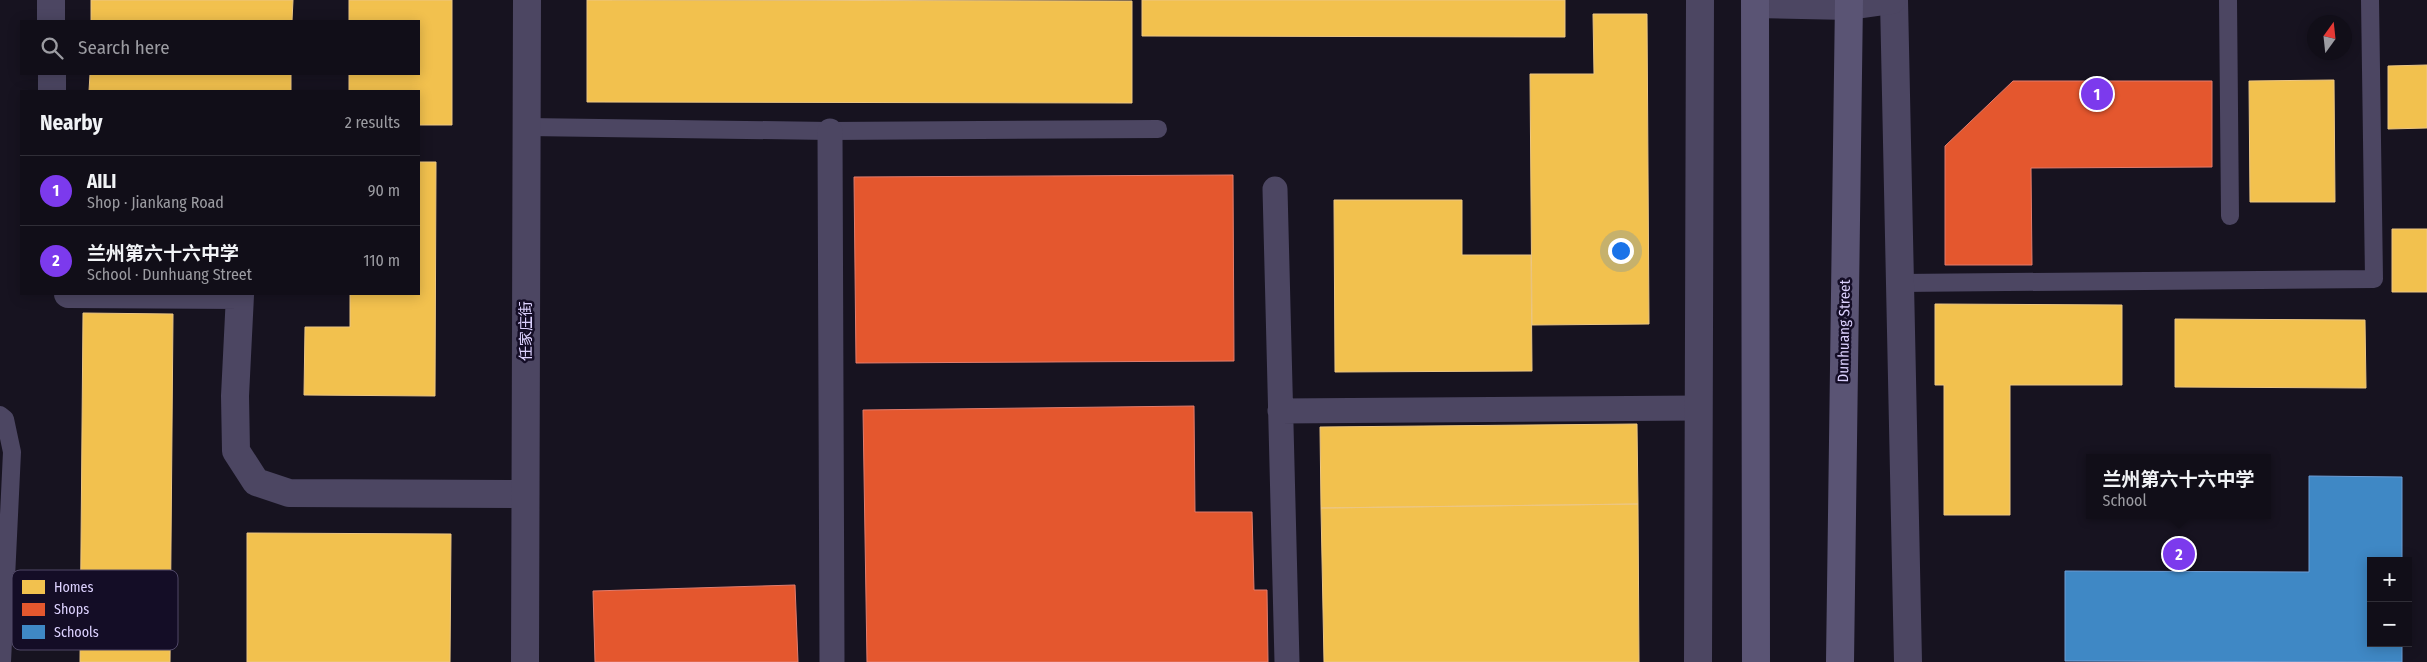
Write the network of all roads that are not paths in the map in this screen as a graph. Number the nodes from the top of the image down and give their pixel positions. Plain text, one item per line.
1 (51, 0) edge
2 (527, 0) edge
3 (1700, 0) edge
4 (1893, 0) edge
5 (2228, 0) edge
6 (2370, 0) edge
7 (1755, 2) edge
8 (1848, 2) edge
9 (51, 20) edge
10 (52, 75) edge
11 (52, 90) edge
12 (527, 127) junction
13 (1158, 130) dead end
14 (830, 131) junction
15 (1275, 189) dead end
16 (2230, 216) dead end
17 (1900, 283) junction
18 (240, 295) edge
19 (1699, 408) junction
20 (1280, 411) junction
21 (0, 415) edge
22 (525, 494) junction
23 (2, 662) edge
24 (525, 662) edge
25 (832, 662) edge
26 (1287, 662) edge
27 (1698, 662) edge
28 (1756, 662) edge
29 (1840, 662) edge
30 (1908, 662) edge

1 - 9 street
2 - 12 street, 任家庄街
3 - 19 street
4 - 8 street
4 - 17 street
5 - 16 lane
6 - 17 lane
7 - 8 street
7 - 28 main road
8 - 29 main road, Dunhuang Street
10 - 11 street
12 - 14 lane
12 - 22 street, 任家庄街
13 - 14 lane
14 - 25 street
15 - 20 street
17 - 30 street
18 - 22 street
19 - 20 street
19 - 27 street
20 - 26 street
21 - 23 lane
22 - 24 street, 任家庄街

